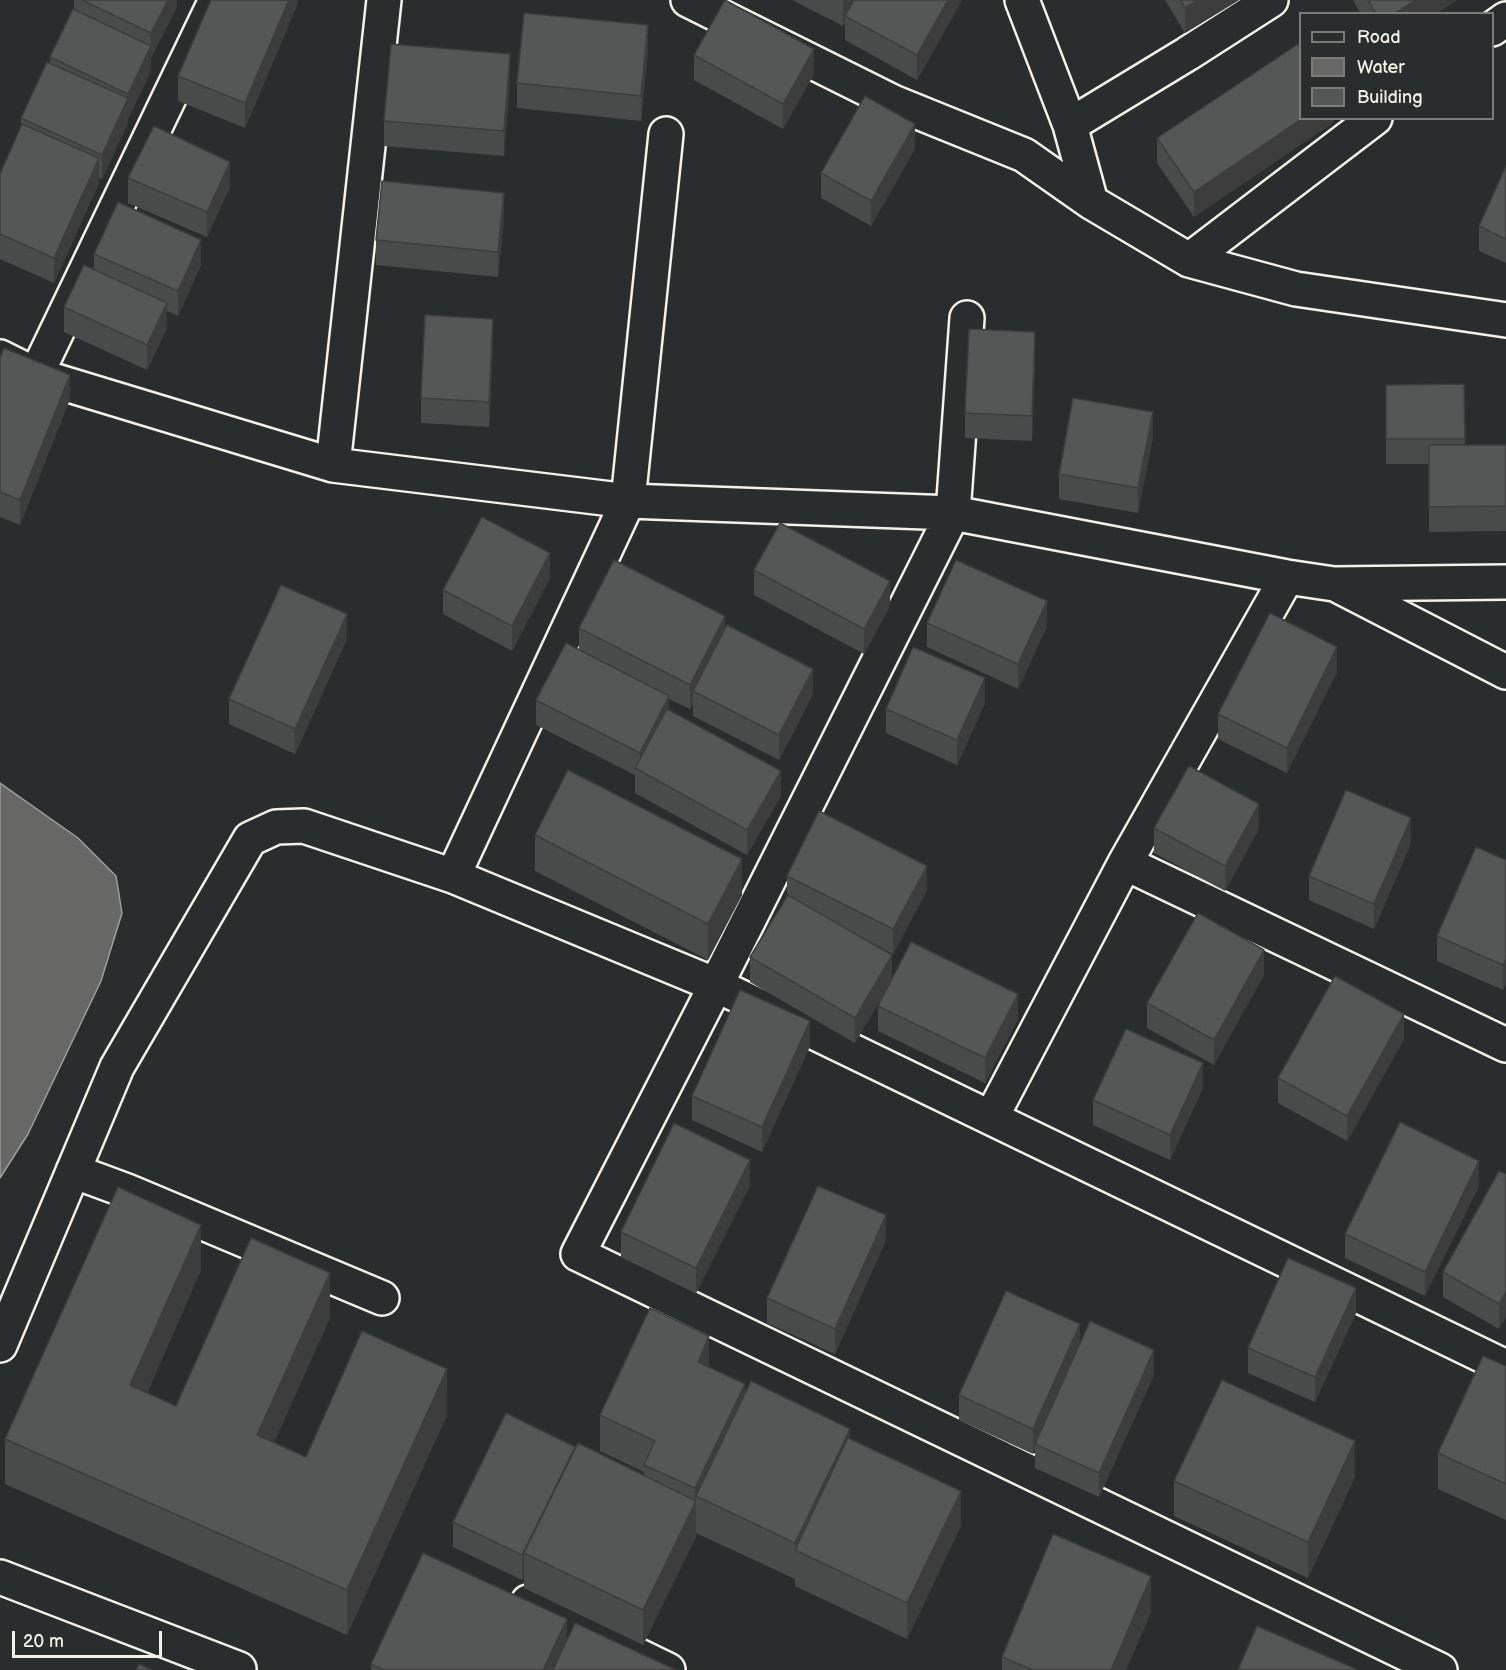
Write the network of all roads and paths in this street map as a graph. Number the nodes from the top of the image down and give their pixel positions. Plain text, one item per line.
1 (216, 0) edge
2 (384, 0) edge
3 (690, 0) edge
4 (1022, 0) edge
5 (1271, 0) edge
6 (1372, 120) edge
7 (1070, 125) junction
8 (666, 134) dead end
9 (1091, 202) junction
10 (1189, 260) junction
11 (967, 318) dead end
12 (1506, 320) edge
13 (0, 357) edge
14 (36, 375) junction
15 (333, 465) junction
16 (628, 501) junction
17 (953, 513) junction
18 (1287, 577) junction
19 (1506, 582) edge
20 (1334, 584) junction
21 (1506, 672) edge
22 (1125, 863) junction
23 (453, 876) junction
24 (716, 985) junction
25 (1506, 1045) edge
26 (991, 1118) junction
27 (73, 1171) junction
28 (382, 1298) dead end
29 (0, 1345) edge
30 (1506, 1367) edge
31 (0, 1577) edge
32 (528, 1602) edge
33 (239, 1669) edge
34 (668, 1670) edge
35 (1440, 1670) edge

1 - 14 street
2 - 15 street
3 - 9 street
4 - 7 street
5 - 7 street
6 - 10 street
7 - 9 street
8 - 16 street
9 - 10 street
10 - 12 street
11 - 17 street
13 - 14 street
14 - 15 street
15 - 16 street
16 - 17 street
16 - 23 street
17 - 18 street
17 - 24 street
18 - 20 street
18 - 22 street
19 - 20 street
20 - 21 street
22 - 25 street
22 - 26 street
23 - 24 street
23 - 27 street
24 - 26 street
24 - 35 street
26 - 30 street
27 - 28 street
27 - 29 street
31 - 33 street
32 - 34 street

